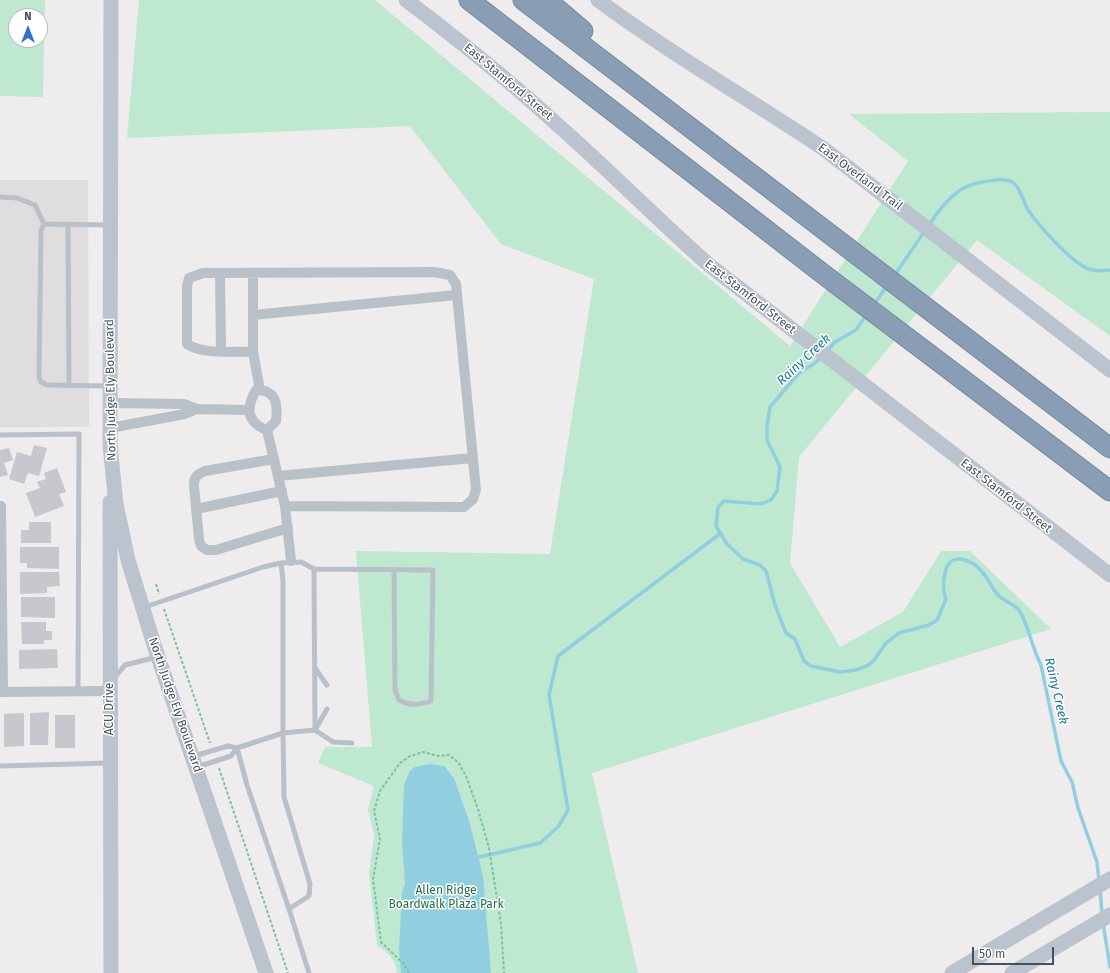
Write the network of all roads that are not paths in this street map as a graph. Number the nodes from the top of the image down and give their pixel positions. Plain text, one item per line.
1 (111, 0) edge
2 (406, 0) edge
3 (469, 0) edge
4 (523, 0) edge
5 (547, 0) edge
6 (598, 0) edge
7 (615, 71) junction
8 (0, 197) edge
9 (44, 224) junction
10 (68, 224) junction
11 (111, 225) junction
12 (220, 273) junction
13 (253, 273) junction
14 (456, 295) junction
15 (253, 315) junction
16 (221, 351) junction
17 (253, 352) junction
18 (1110, 370) edge
19 (69, 385) junction
20 (110, 386) junction
21 (260, 390) junction
22 (110, 403) junction
23 (197, 409) junction
24 (249, 410) junction
25 (110, 428) junction
26 (267, 430) junction
27 (0, 435) edge
28 (110, 445) junction
29 (1110, 448) edge
30 (473, 458) junction
31 (274, 459) junction
32 (278, 476) junction
33 (282, 491) junction
34 (1110, 492) edge
35 (1, 506) dead end
36 (285, 506) junction
37 (196, 509) junction
38 (288, 528) junction
39 (291, 561) junction
40 (281, 563) junction
41 (314, 569) junction
42 (394, 570) junction
43 (1110, 575) edge
44 (143, 607) junction
45 (158, 656) junction
46 (315, 668) junction
47 (327, 685) dead end
48 (78, 691) junction
49 (110, 691) junction
50 (1, 692) edge
51 (327, 709) dead end
52 (315, 730) junction
53 (283, 733) junction
54 (352, 743) dead end
55 (237, 748) junction
56 (194, 762) junction
57 (110, 763) junction
58 (0, 766) edge
59 (1110, 879) edge
60 (289, 909) junction
61 (1110, 915) edge
62 (111, 973) edge
63 (266, 973) edge
64 (309, 973) edge
65 (952, 973) edge
66 (1012, 973) edge

1 - 11 main road, North Judge Ely Boulevard
2 - 43 main road, East Stamford Street
3 - 34 highway
4 - 7 highway
5 - 7 highway
6 - 18 main road, East Overland Trail
7 - 29 highway
8 - 9 lane
9 - 10 lane
9 - 19 lane
10 - 11 lane
10 - 19 lane
11 - 20 main road, North Judge Ely Boulevard
12 - 13 street
12 - 16 street
12 - 16 street
13 - 14 street
13 - 15 street
14 - 15 street
14 - 30 street
15 - 17 street
16 - 17 street
17 - 21 street
19 - 20 lane
20 - 22 main road, North Judge Ely Boulevard
21 - 24 street
21 - 26 street
22 - 23 street
22 - 25 main road, North Judge Ely Boulevard
23 - 24 street
23 - 25 street
24 - 26 street
25 - 28 main road, North Judge Ely Boulevard
26 - 31 street
27 - 48 lane
28 - 44 main road, North Judge Ely Boulevard
28 - 49 main road, ACU Drive
30 - 32 street
30 - 36 street
31 - 32 street
31 - 37 street
32 - 33 street
33 - 36 street
33 - 37 street
35 - 50 street
36 - 38 street
37 - 38 street
38 - 39 street
39 - 40 lane
39 - 41 lane
40 - 44 lane
40 - 53 lane
41 - 42 lane
41 - 46 lane
42 - 42 lane
44 - 45 main road, North Judge Ely Boulevard
45 - 49 lane
45 - 56 main road, North Judge Ely Boulevard
46 - 47 lane
46 - 52 lane
48 - 49 street
48 - 50 street
49 - 57 main road, ACU Drive
51 - 52 lane
52 - 53 lane
52 - 54 lane
53 - 55 lane
53 - 60 lane
55 - 56 lane
55 - 56 lane
55 - 60 lane
56 - 63 main road, North Judge Ely Boulevard
57 - 58 lane
57 - 62 main road, ACU Drive
59 - 65 main road
60 - 64 lane
61 - 66 main road

